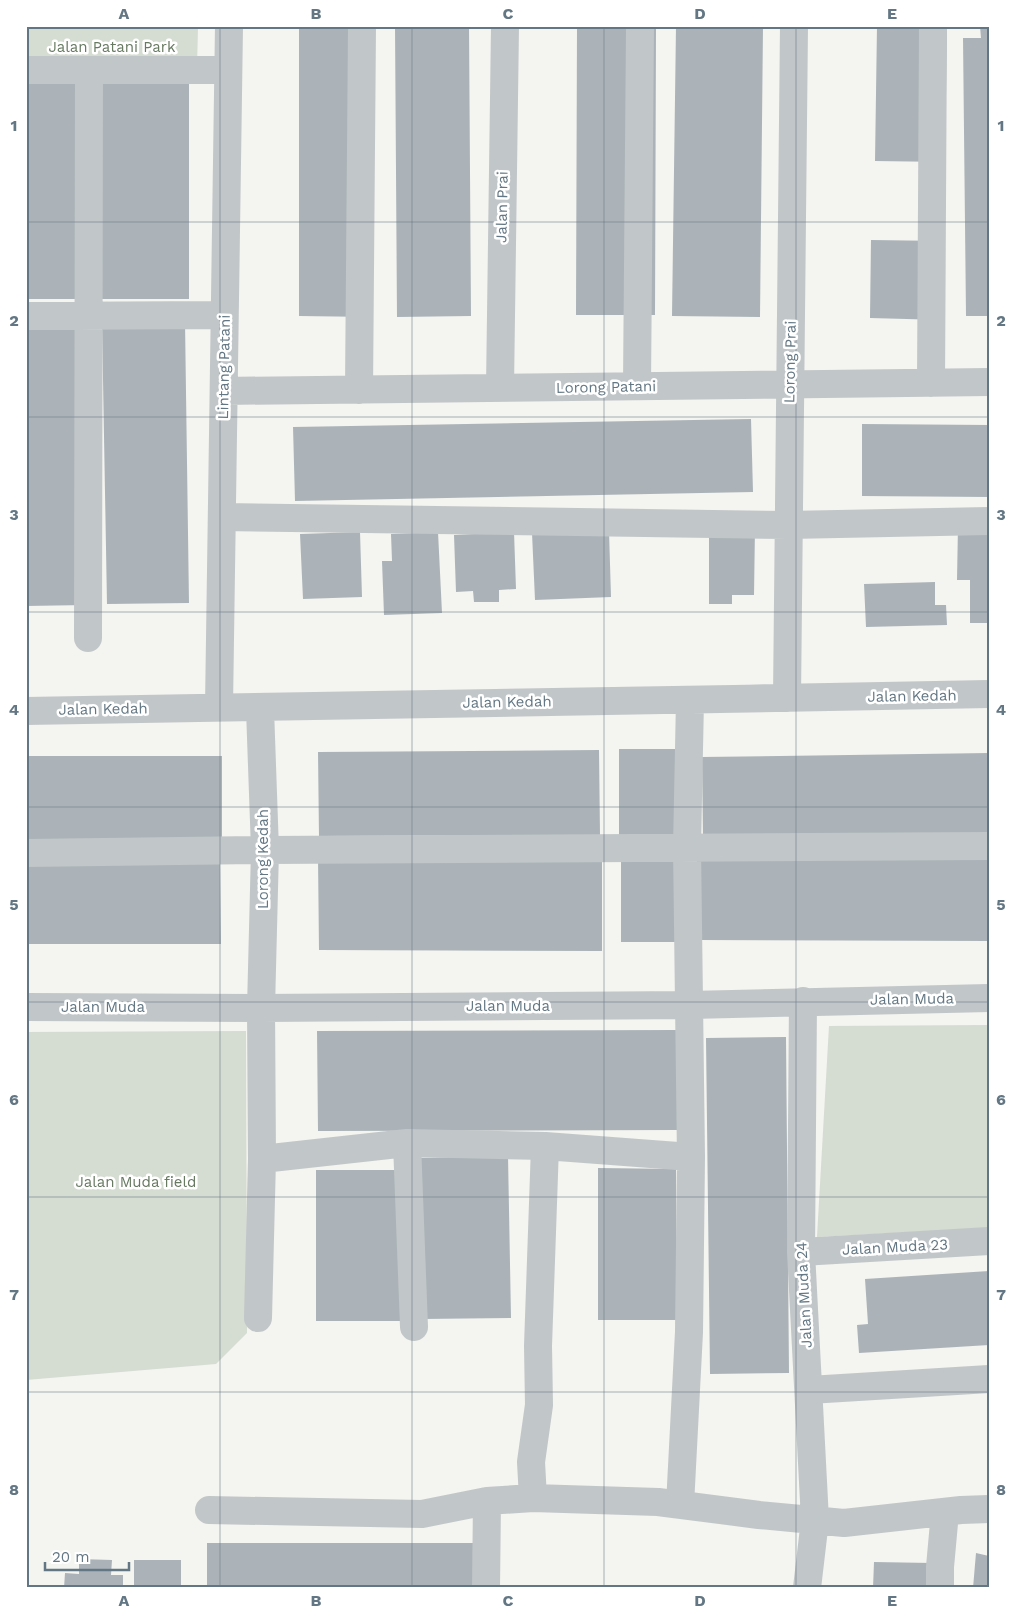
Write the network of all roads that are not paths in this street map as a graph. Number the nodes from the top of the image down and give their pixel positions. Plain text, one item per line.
1 (229, 26) edge
2 (362, 26) edge
3 (505, 26) edge
4 (640, 26) edge
5 (794, 26) edge
6 (933, 26) edge
7 (26, 70) edge
8 (89, 70) junction
9 (228, 70) junction
10 (224, 315) junction
11 (26, 316) edge
12 (88, 316) junction
13 (989, 382) edge
14 (931, 383) junction
15 (790, 385) junction
16 (637, 386) junction
17 (500, 388) junction
18 (359, 390) junction
19 (224, 391) junction
20 (222, 517) junction
21 (989, 520) edge
22 (788, 525) junction
23 (88, 638) dead end
24 (989, 694) edge
25 (787, 698) junction
26 (690, 700) junction
27 (219, 707) junction
28 (260, 709) junction
29 (26, 711) edge
30 (989, 846) edge
31 (687, 847) junction
32 (265, 850) junction
33 (26, 853) edge
34 (989, 998) edge
35 (803, 1001) junction
36 (690, 1005) junction
37 (26, 1007) edge
38 (261, 1008) junction
39 (407, 1143) junction
40 (545, 1146) junction
41 (691, 1157) junction
42 (262, 1159) junction
43 (989, 1241) edge
44 (801, 1252) junction
45 (258, 1318) dead end
46 (414, 1327) dead end
47 (989, 1379) edge
48 (808, 1390) junction
49 (533, 1498) junction
50 (487, 1501) junction
51 (680, 1505) junction
52 (989, 1509) edge
53 (209, 1510) dead end
54 (945, 1512) junction
55 (815, 1520) junction
56 (486, 1588) edge
57 (807, 1588) edge
58 (940, 1588) edge

1 - 9 street, Lintang Patani
2 - 18 street
3 - 17 street, Jalan Prai
4 - 16 street
5 - 15 street, Lorong Prai
6 - 14 street
7 - 8 street
8 - 9 street
8 - 12 street
9 - 10 street, Lintang Patani
10 - 12 street
10 - 19 street, Lintang Patani
11 - 12 street
12 - 23 street
13 - 14 street, Lorong Patani
14 - 15 street, Lorong Patani
15 - 16 street, Lorong Patani
15 - 22 street, Lorong Prai
16 - 17 street, Lorong Patani
17 - 18 street, Lorong Patani
18 - 19 street, Lorong Patani
19 - 20 street, Lintang Patani
20 - 22 street
20 - 27 street, Lintang Patani
21 - 22 street
22 - 25 street, Lorong Prai
24 - 25 street, Jalan Kedah
25 - 26 street, Jalan Kedah
26 - 28 street, Jalan Kedah
26 - 31 street
27 - 28 street, Jalan Kedah
27 - 29 street, Jalan Kedah
28 - 32 street, Lorong Kedah
30 - 31 street
31 - 32 street
31 - 36 street
32 - 33 street
32 - 38 street, Lorong Kedah
34 - 35 street, Jalan Muda
35 - 36 street, Jalan Muda
35 - 44 street, Jalan Muda 24
36 - 38 street, Jalan Muda
36 - 41 street
37 - 38 street, Jalan Muda
38 - 42 street, Lorong Kedah
39 - 40 street
39 - 42 street
39 - 46 street
40 - 41 street
40 - 49 street
41 - 51 street
42 - 45 street, Lorong Kedah
43 - 44 street, Jalan Muda 23
44 - 48 street, Jalan Muda 24
47 - 48 street
48 - 55 street, Jalan Muda 24
49 - 50 street
49 - 51 street
50 - 53 street
50 - 56 street
51 - 55 street
52 - 54 street
54 - 55 street
54 - 58 street
55 - 57 street, Jalan Muda 24

